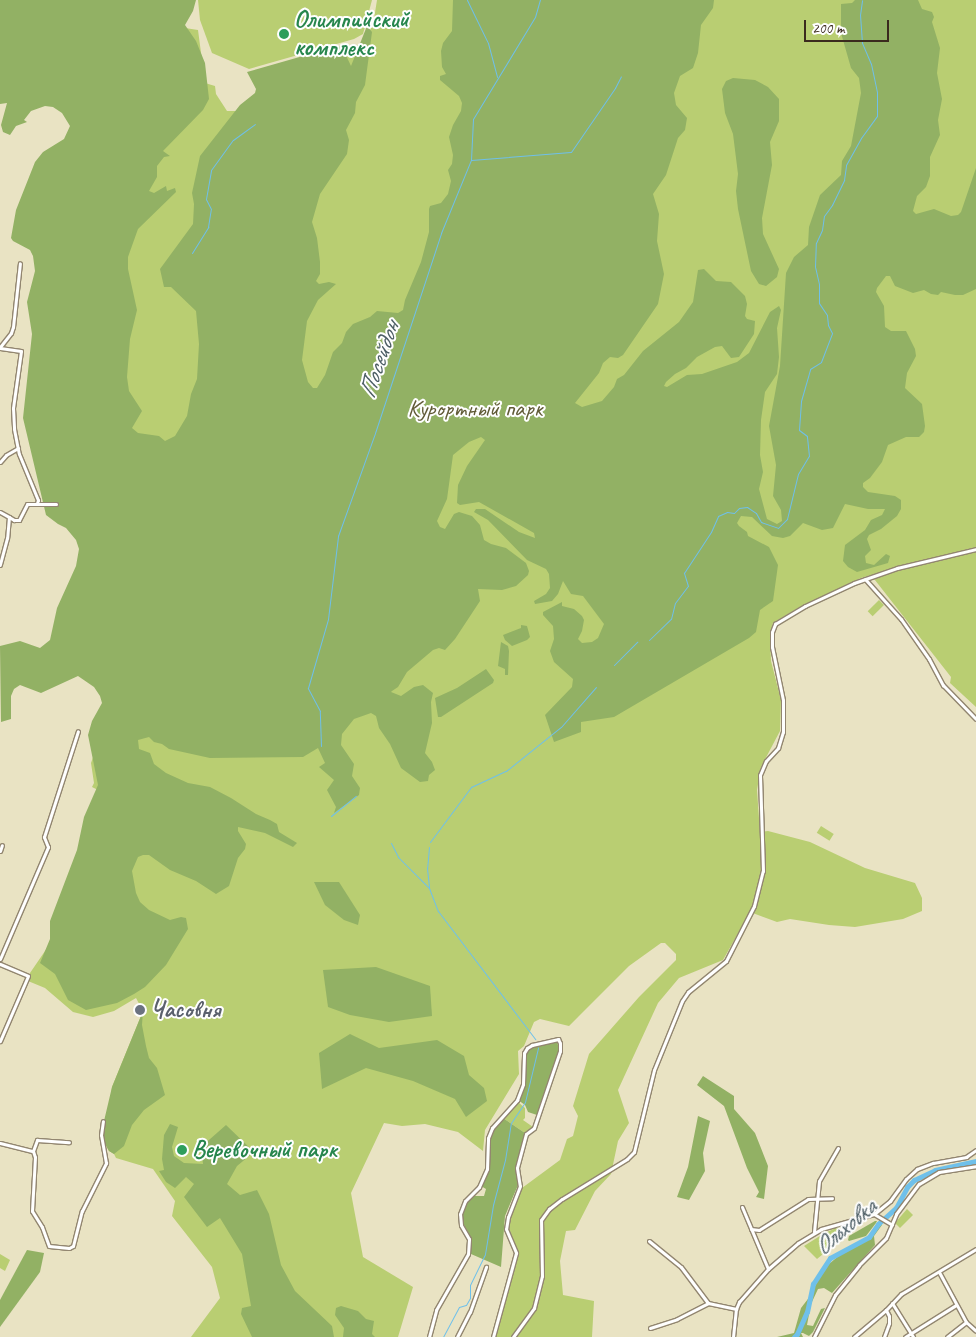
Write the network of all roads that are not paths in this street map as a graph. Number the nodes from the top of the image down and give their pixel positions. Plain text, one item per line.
1 (20, 263) dead end
2 (0, 348) edge
3 (18, 448) junction
4 (0, 462) edge
5 (37, 503) junction
6 (56, 504) dead end
7 (0, 512) edge
8 (9, 518) junction
9 (976, 549) edge
10 (0, 565) edge
11 (865, 579) junction
12 (976, 719) edge
13 (78, 731) dead end
14 (2, 844) dead end
15 (0, 851) edge
16 (0, 959) edge
17 (0, 964) edge
18 (2, 1034) edge
19 (0, 1041) edge
20 (103, 1121) dead end
21 (0, 1142) edge
22 (69, 1142) dead end
23 (838, 1148) dead end
24 (976, 1150) edge
25 (33, 1151) junction
26 (976, 1166) edge
27 (816, 1198) junction
28 (832, 1198) dead end
29 (742, 1207) dead end
30 (874, 1214) junction
31 (892, 1224) junction
32 (751, 1229) junction
33 (814, 1232) junction
34 (649, 1241) dead end
35 (976, 1250) edge
36 (486, 1267) dead end
37 (768, 1269) junction
38 (939, 1272) junction
39 (708, 1303) junction
40 (892, 1303) junction
41 (956, 1305) junction
42 (736, 1309) junction
43 (886, 1310) junction
44 (966, 1322) junction
45 (650, 1328) dead end
46 (976, 1331) edge
47 (912, 1335) edge
48 (885, 1336) edge
49 (429, 1337) edge
50 (457, 1337) edge
51 (493, 1337) edge
52 (513, 1337) edge
53 (733, 1337) edge
54 (814, 1337) edge
55 (854, 1337) edge
56 (906, 1337) edge
57 (947, 1337) edge

1 - 2 street
2 - 3 street
3 - 4 street
3 - 5 street
5 - 6 street
5 - 8 street
7 - 8 street
8 - 10 street
9 - 11 street
11 - 12 street
11 - 52 street
13 - 16 street
14 - 15 street
17 - 18 street
18 - 19 street
20 - 25 street
21 - 25 street
22 - 25 street
23 - 27 street
24 - 30 street
26 - 31 street
27 - 28 street
27 - 32 street
27 - 33 street
29 - 32 street
30 - 31 street
30 - 33 street
31 - 54 street
32 - 37 street
33 - 37 street
34 - 39 street
35 - 38 street
36 - 50 street
37 - 42 street
38 - 40 street
38 - 41 street
39 - 42 street
39 - 45 street
40 - 43 street
40 - 47 street
41 - 44 street
41 - 47 street
42 - 53 street
43 - 48 street
43 - 55 street
44 - 46 street
44 - 57 street
47 - 56 street
49 - 51 street

